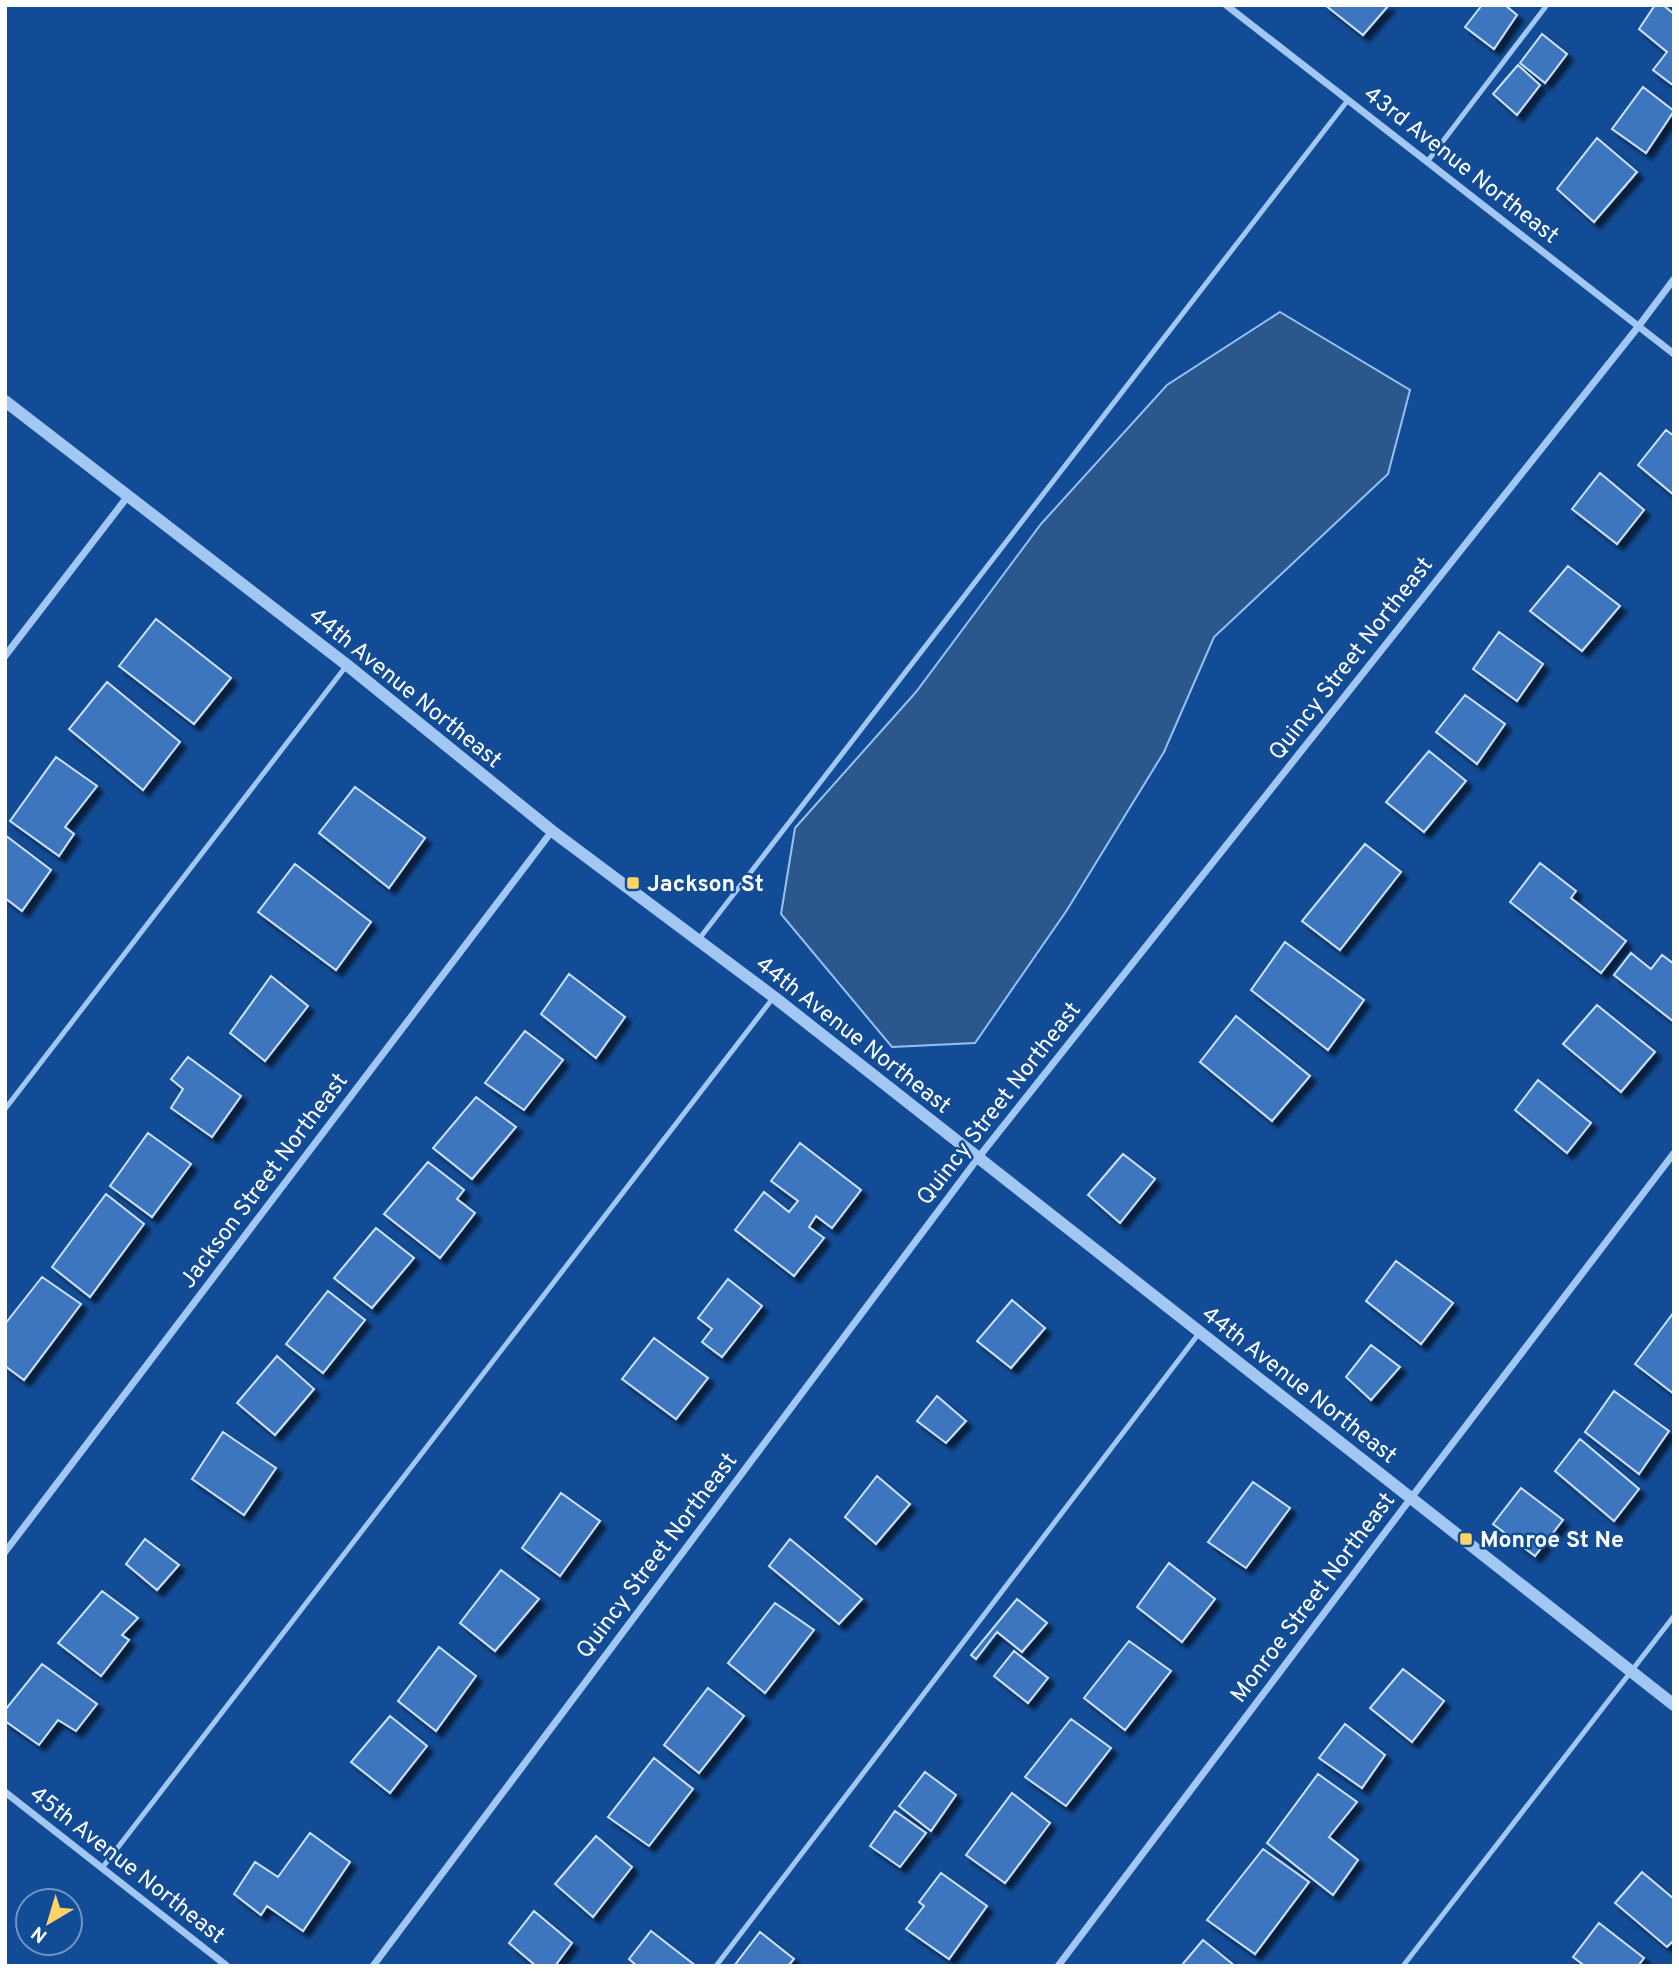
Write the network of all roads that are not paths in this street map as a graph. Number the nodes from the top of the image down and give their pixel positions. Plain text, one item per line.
1 (1226, 5) edge
2 (1547, 5) edge
3 (1348, 100) junction
4 (1427, 162) junction
5 (1674, 279) edge
6 (1638, 327) junction
7 (1674, 354) edge
8 (5, 401) edge
9 (128, 496) junction
10 (5, 656) edge
11 (347, 665) junction
12 (552, 831) junction
13 (698, 940) junction
14 (774, 997) junction
15 (5, 1109) edge
16 (1674, 1153) edge
17 (978, 1158) junction
18 (1200, 1332) junction
19 (1410, 1498) junction
20 (5, 1552) edge
21 (1674, 1616) edge
22 (1632, 1671) junction
23 (1674, 1704) edge
24 (5, 1792) edge
25 (102, 1868) junction
26 (227, 1966) edge
27 (373, 1966) edge
28 (716, 1966) edge
29 (1058, 1966) edge
30 (1403, 1966) edge

1 - 3 street, 43rd Avenue Northeast
2 - 4 lane
3 - 4 street, 43rd Avenue Northeast
3 - 13 lane
4 - 6 street, 43rd Avenue Northeast
5 - 6 street, Quincy Street Northeast
6 - 7 street, 43rd Avenue Northeast
6 - 17 street, Quincy Street Northeast
8 - 9 street, 44th Avenue Northeast
9 - 10 street
9 - 11 street, 44th Avenue Northeast
11 - 12 street, 44th Avenue Northeast
11 - 15 lane
12 - 13 street, 44th Avenue Northeast
12 - 20 street, Jackson Street Northeast
13 - 14 street, 44th Avenue Northeast
14 - 17 street, 44th Avenue Northeast
14 - 25 lane
16 - 19 street, Monroe Street Northeast
17 - 18 street, 44th Avenue Northeast
17 - 27 street, Quincy Street Northeast
18 - 19 street, 44th Avenue Northeast
18 - 28 lane
19 - 22 street, 44th Avenue Northeast
19 - 29 street, Monroe Street Northeast
21 - 22 lane
22 - 23 street, 44th Avenue Northeast
22 - 30 lane
24 - 25 street, 45th Avenue Northeast
25 - 26 street, 45th Avenue Northeast

